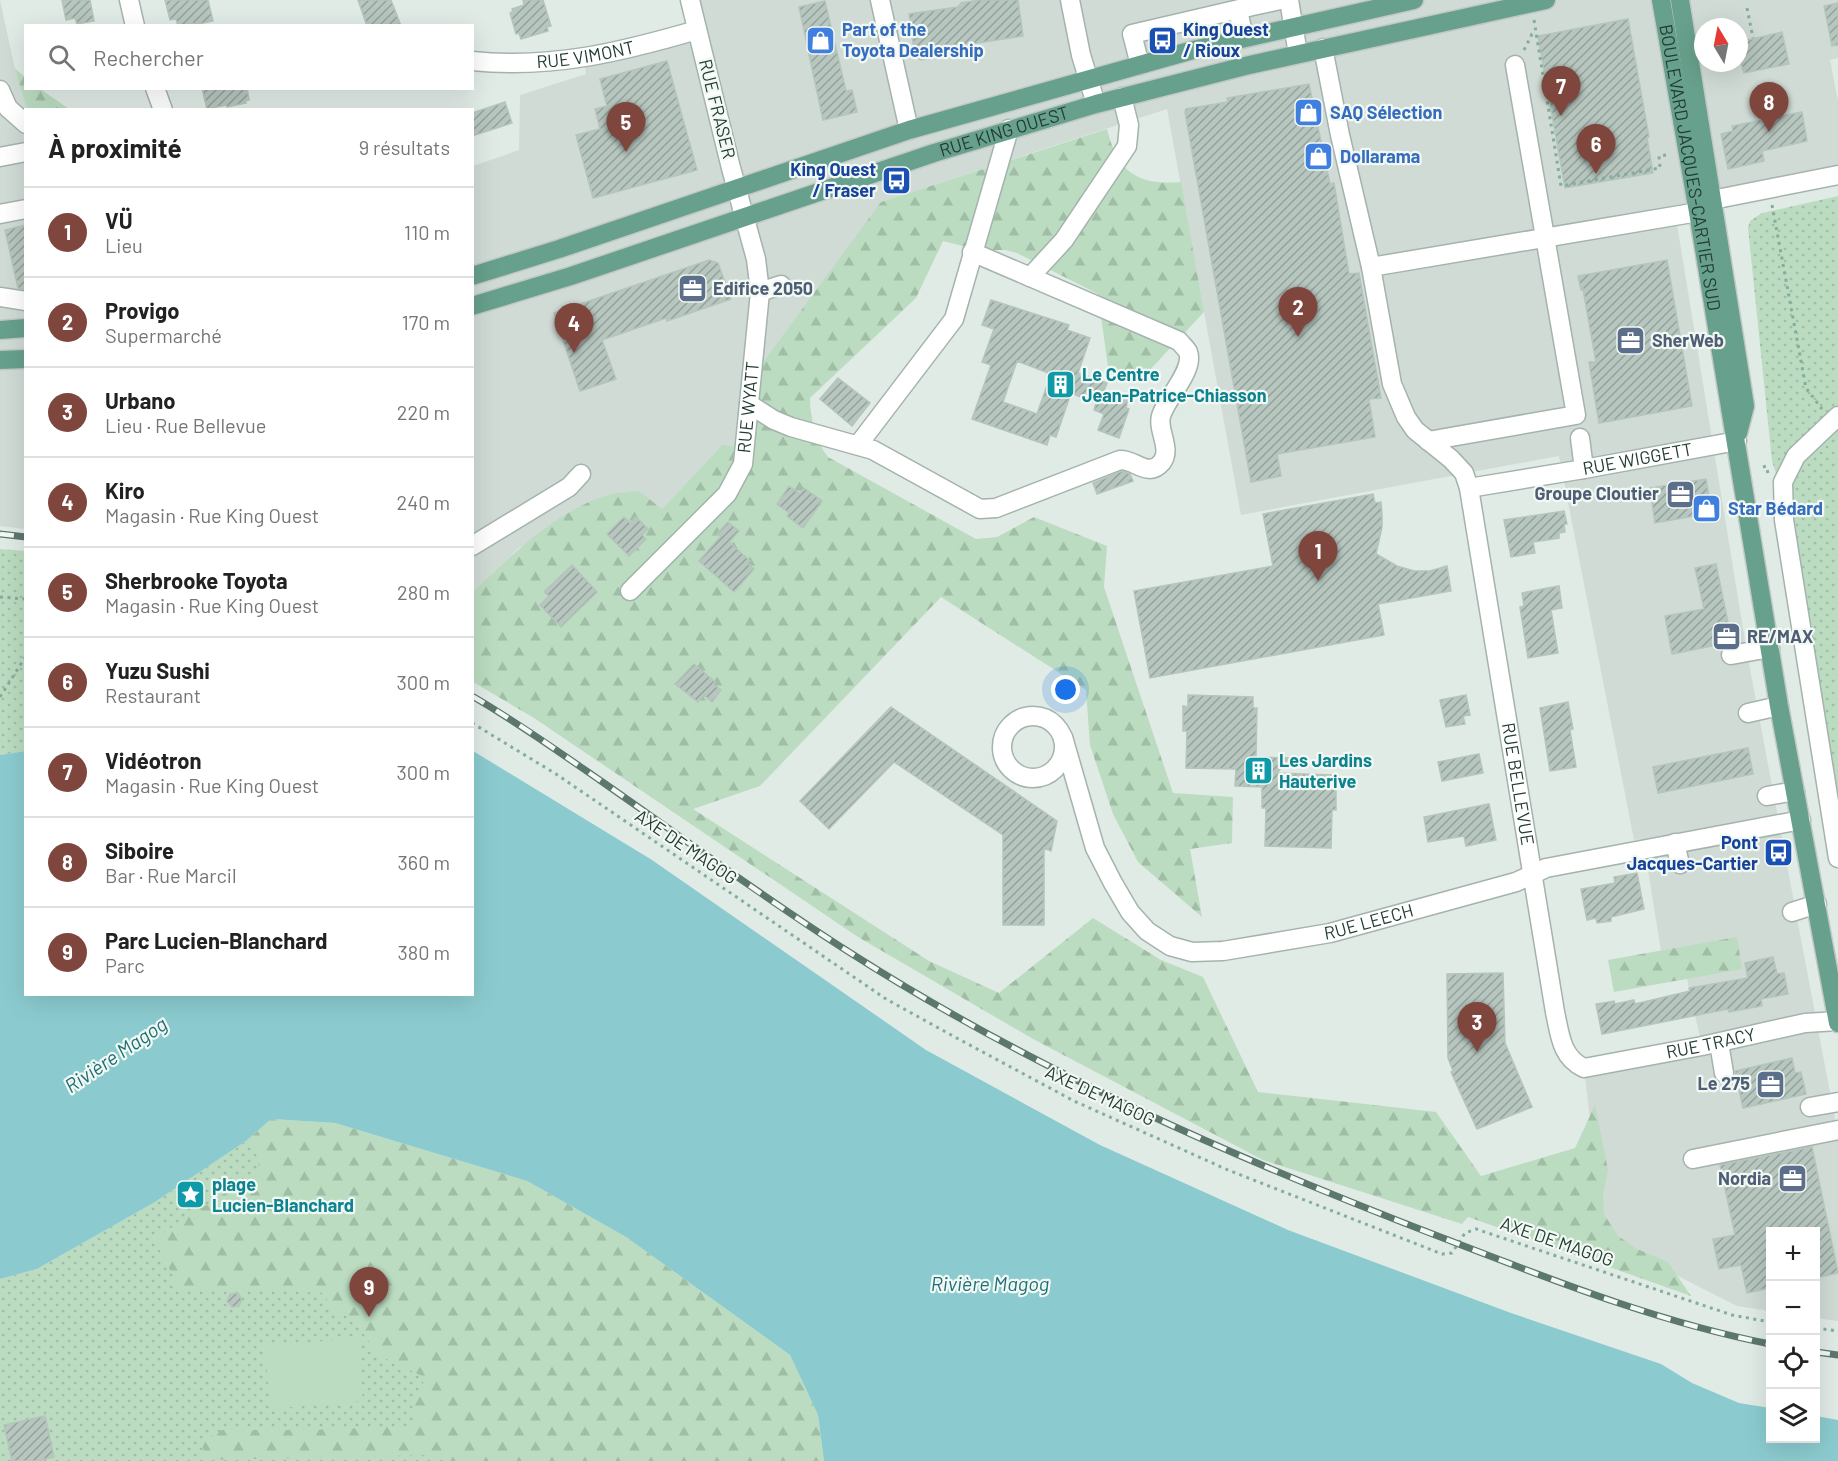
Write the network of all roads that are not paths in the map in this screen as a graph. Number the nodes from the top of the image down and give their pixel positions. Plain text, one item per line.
1 (129, 0) edge
2 (690, 0) edge
3 (880, 0) edge
4 (1070, 0) edge
5 (1280, 0) edge
6 (1289, 0) edge
7 (1414, 0) edge
8 (1546, 0) edge
9 (1661, 0) edge
10 (1680, 0) edge
11 (1380, 3) edge
12 (1246, 6) edge
13 (135, 24) edge
14 (1293, 27) junction
15 (698, 30) junction
16 (1244, 38) junction
17 (1323, 48) junction
18 (1298, 54) junction
19 (474, 61) edge
20 (1140, 65) junction
21 (1515, 65) road end
22 (1088, 79) junction
23 (0, 90) edge
24 (156, 90) edge
25 (1122, 97) junction
26 (1096, 104) junction
27 (162, 108) edge
28 (24, 122) edge
29 (1009, 129) junction
30 (909, 130) junction
31 (24, 152) edge
32 (0, 157) edge
33 (1838, 175) edge
34 (737, 189) junction
35 (1713, 200) junction
36 (24, 209) edge
37 (1698, 212) junction
38 (0, 214) edge
39 (744, 217) junction
40 (1545, 237) junction
41 (972, 252) junction
42 (1371, 267) junction
43 (474, 275) edge
44 (1030, 277) junction
45 (781, 285) dead end
46 (760, 292) junction
47 (0, 297) edge
48 (24, 301) edge
49 (474, 305) edge
50 (24, 328) edge
51 (0, 330) edge
52 (24, 359) edge
53 (0, 360) edge
54 (749, 404) junction
55 (1834, 419) edge
56 (1580, 438) dead end
57 (1428, 441) junction
58 (1737, 441) junction
59 (858, 445) junction
60 (1584, 469) junction
61 (581, 474) dead end
62 (1469, 488) junction
63 (474, 545) edge
64 (630, 591) dead end
65 (1770, 648) junction
66 (1731, 656) dead end
67 (1779, 706) junction
68 (1748, 712) dead end
69 (1063, 737) dead end
70 (1795, 791) junction
71 (1767, 796) dead end
72 (1801, 820) junction
73 (1675, 843) junction
74 (1838, 858) edge
75 (1680, 864) dead end
76 (1533, 875) junction
77 (1817, 904) junction
78 (1792, 912) dead end
79 (1838, 1022) edge
80 (1719, 1043) junction
81 (1584, 1068) joint
82 (1724, 1073) dead end
83 (1838, 1102) edge
84 (1810, 1107) dead end
85 (1838, 1130) edge
86 (1693, 1159) dead end

1 - 13 street
2 - 15 street, RUE FRASER
3 - 30 street
4 - 22 street
5 - 12 street
6 - 14 street
7 - 11 main road, RUE KING OUEST
8 - 17 main road, RUE KING OUEST
9 - 37 main road, BOULEVARD JACQUES-CARTIER SUD
10 - 35 main road, BOULEVARD JACQUES-CARTIER SUD
11 - 14 main road, RUE KING OUEST
12 - 16 street
12 - 20 street
14 - 16 main road, RUE KING OUEST
14 - 18 street
15 - 19 street, RUE VIMONT
15 - 34 street, RUE FRASER
16 - 20 main road, RUE KING OUEST
17 - 18 main road, RUE KING OUEST
17 - 42 street
18 - 25 main road, RUE KING OUEST
20 - 22 main road, RUE KING OUEST
21 - 40 street
22 - 26 street
22 - 30 main road, RUE KING OUEST
23 - 28 street
24 - 27 street
25 - 26 main road, RUE KING OUEST
25 - 44 street
26 - 29 main road, RUE KING OUEST
29 - 39 main road, RUE KING OUEST
29 - 41 street
30 - 34 main road, RUE KING OUEST
31 - 32 street
33 - 35 street
34 - 39 street, RUE FRASER
34 - 43 main road, RUE KING OUEST
35 - 58 main road, BOULEVARD JACQUES-CARTIER SUD
36 - 38 street
37 - 40 street
37 - 58 main road, BOULEVARD JACQUES-CARTIER SUD
39 - 46 street, RUE WYATT
39 - 49 main road, RUE KING OUEST
40 - 42 street
40 - 57 street
41 - 44 street
41 - 59 street
42 - 57 street
44 - 59 street
45 - 46 street
46 - 54 street, RUE WYATT
47 - 48 street
50 - 51 main road
52 - 53 main road
54 - 59 street
54 - 64 street, RUE WYATT
55 - 74 street
56 - 60 street
57 - 62 street
58 - 60 street, RUE WIGGETT
58 - 65 main road, BOULEVARD JACQUES-CARTIER SUD
60 - 62 street, RUE WIGGETT
61 - 63 street
62 - 76 street, RUE BELLEVUE
65 - 66 street
65 - 67 main road, BOULEVARD JACQUES-CARTIER SUD
67 - 68 street
67 - 70 main road, BOULEVARD JACQUES-CARTIER SUD
69 - 76 street, RUE LEECH
70 - 71 street
70 - 72 main road, BOULEVARD JACQUES-CARTIER SUD
72 - 73 street, RUE LEECH
72 - 77 main road, BOULEVARD JACQUES-CARTIER SUD
73 - 75 street
73 - 76 street, RUE LEECH
76 - 81 street, RUE BELLEVUE
77 - 78 street
77 - 79 main road, BOULEVARD JACQUES-CARTIER SUD
79 - 80 street, RUE TRACY
80 - 81 street, RUE TRACY
80 - 82 street
83 - 84 street
85 - 86 street

